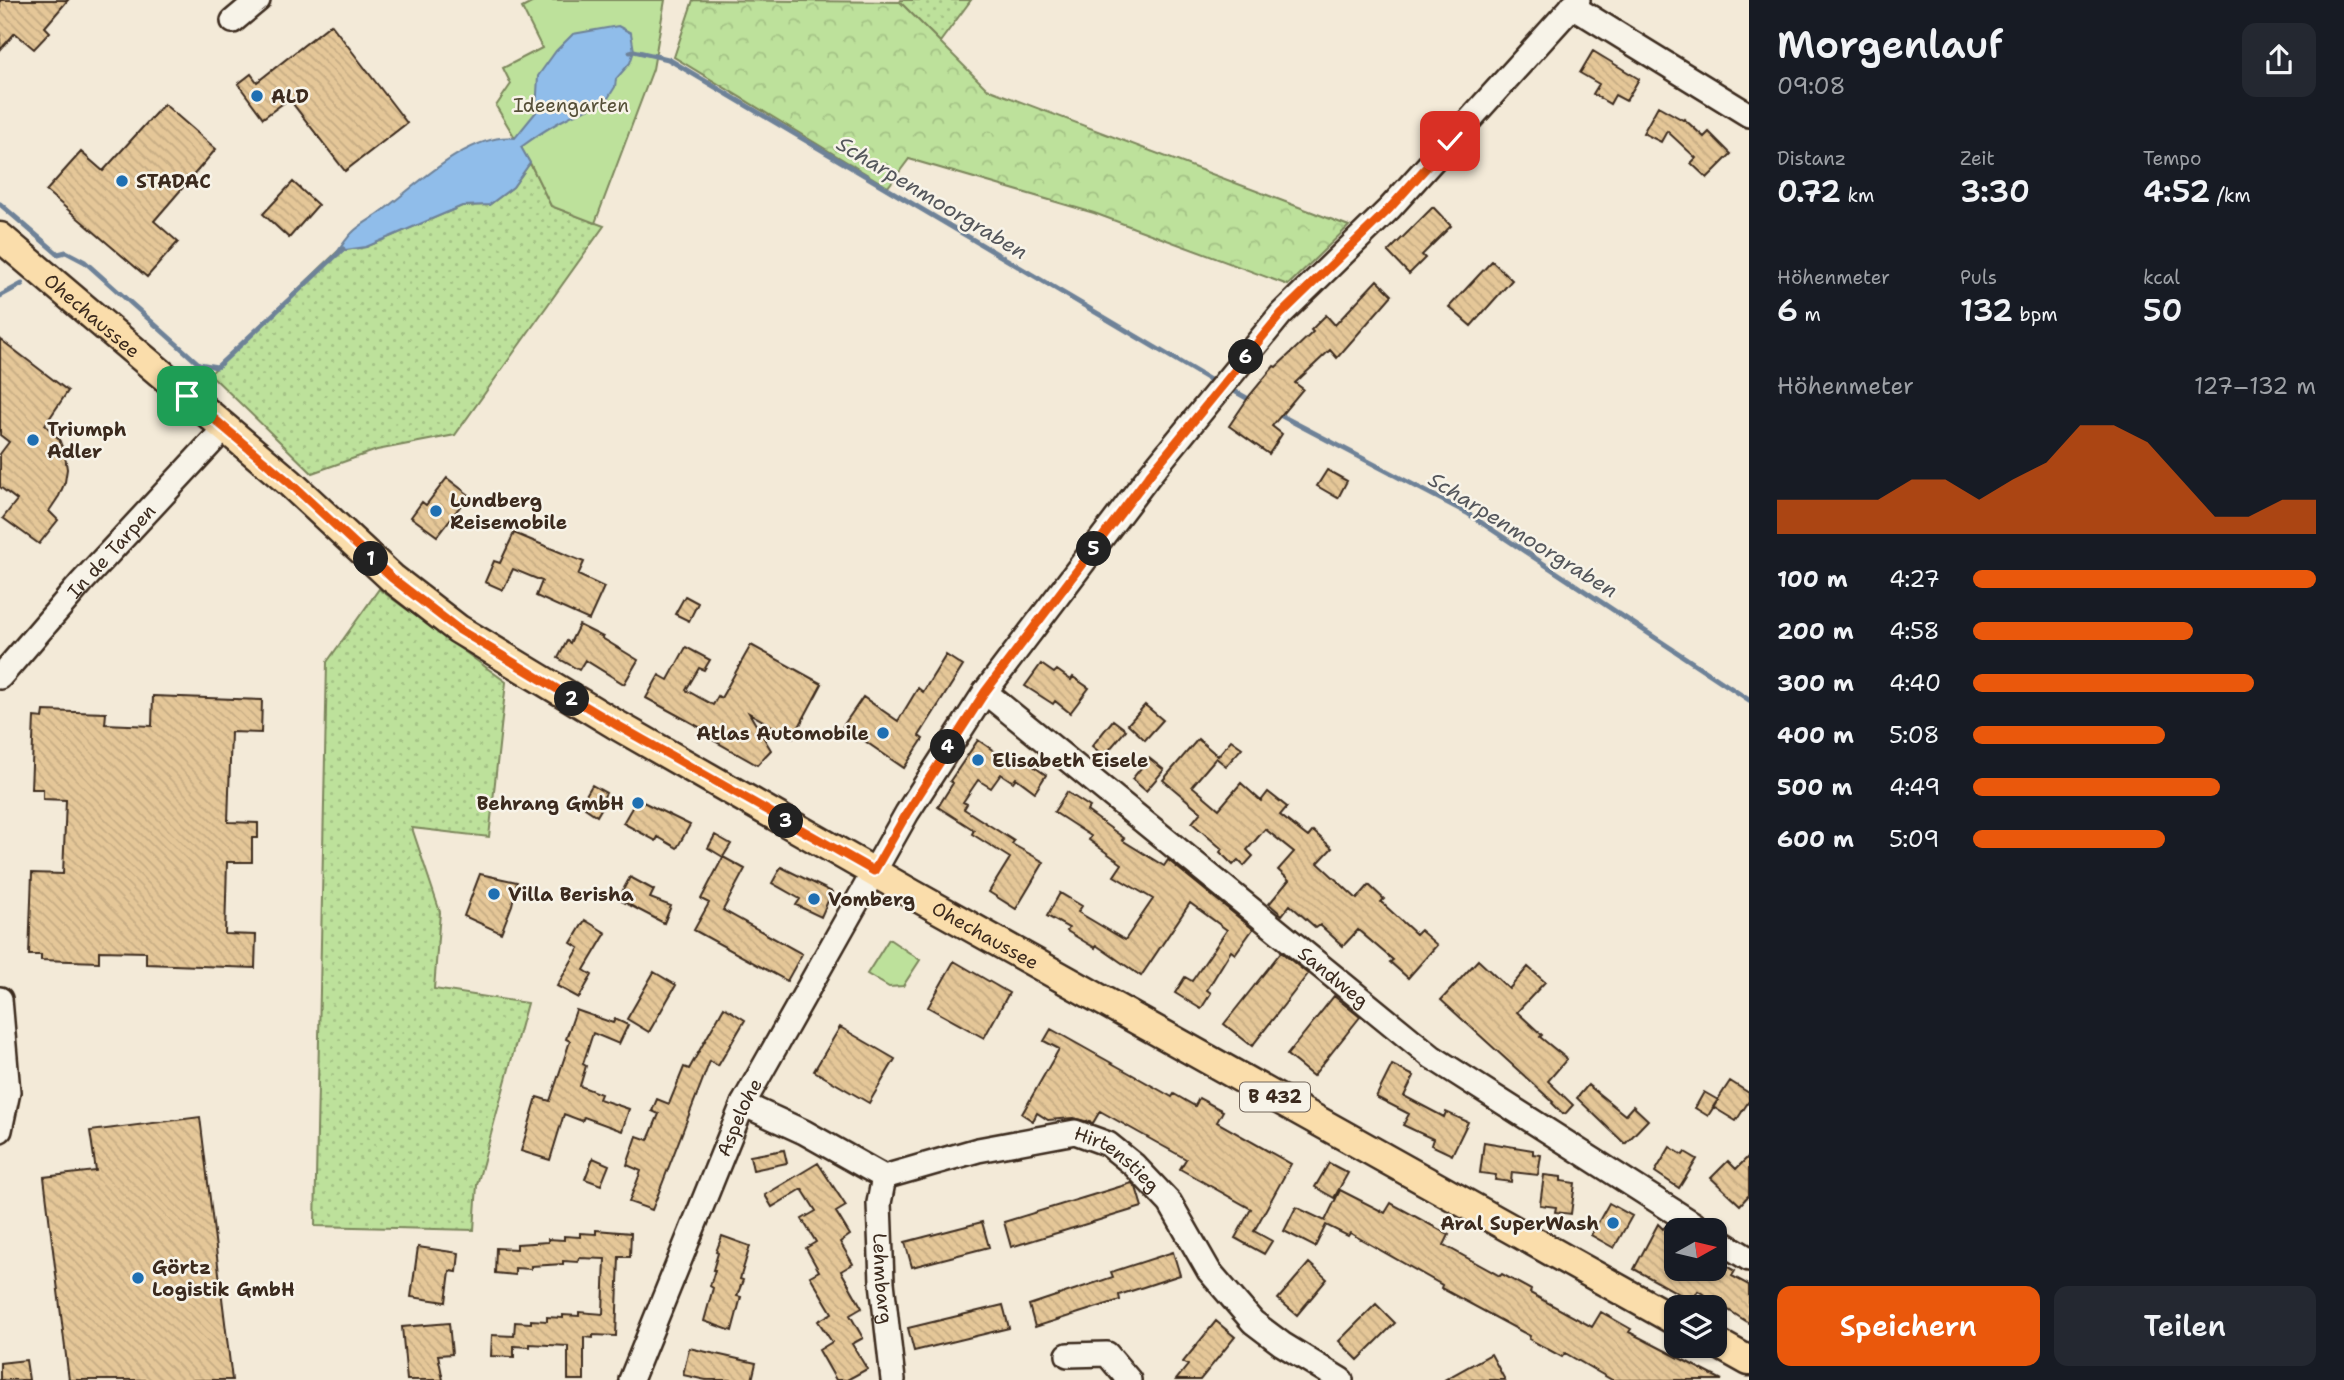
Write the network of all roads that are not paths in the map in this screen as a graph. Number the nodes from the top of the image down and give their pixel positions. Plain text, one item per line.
1 (258, 0) edge
2 (1575, 3) edge
3 (233, 21) dead end
4 (1749, 115) edge
5 (0, 237) edge
6 (225, 428) junction
7 (0, 677) edge
8 (985, 692) junction
9 (874, 871) junction
10 (0, 999) edge
11 (743, 1104) junction
12 (0, 1130) edge
13 (884, 1177) junction
14 (1684, 1218) edge
15 (1727, 1245) edge
16 (1749, 1259) edge
17 (1664, 1314) edge
18 (1727, 1349) edge
19 (1068, 1355) dead end
20 (1749, 1361) edge
21 (631, 1380) edge
22 (893, 1380) edge
23 (1129, 1380) edge
24 (1341, 1380) edge

1 - 3 street
2 - 4 street
2 - 8 street, Aspelohe
5 - 6 main road, Ohechaussee / B 432
6 - 7 street, In de Tarpen
6 - 9 main road, Ohechaussee / B 432
8 - 9 street, Aspelohe
8 - 14 street, Sandweg
9 - 11 street, Aspelohe
9 - 17 main road, Ohechaussee / B 432
10 - 12 street
11 - 13 street
11 - 21 street, Aspelohe
13 - 22 street, Lehmbarg
13 - 24 street, Hirtenstieg
15 - 16 street
18 - 20 main road
19 - 23 street

